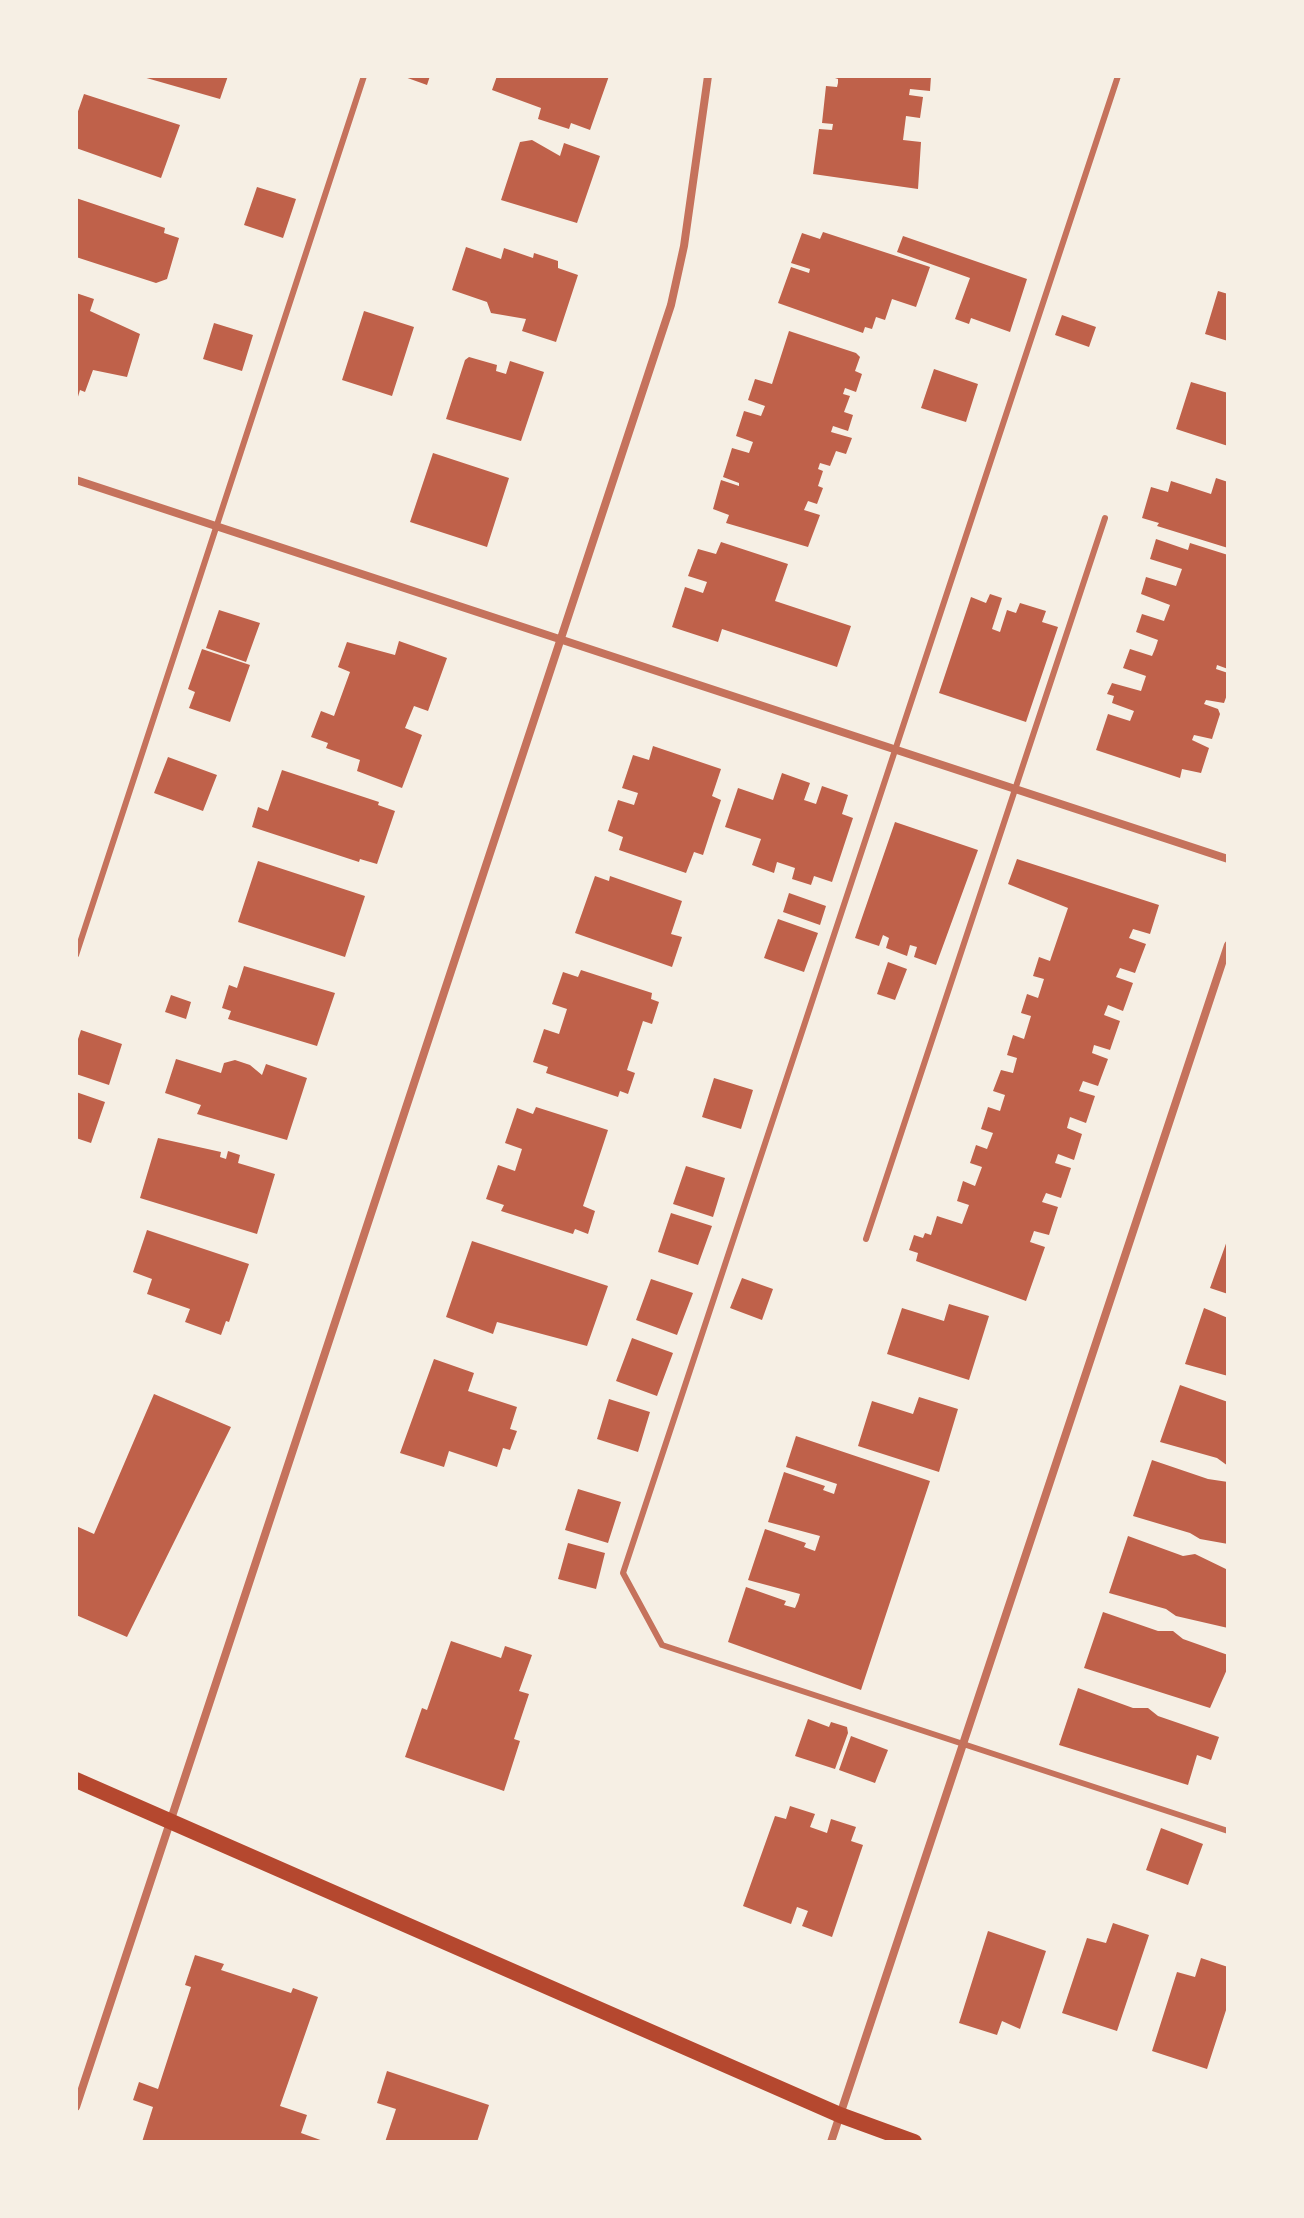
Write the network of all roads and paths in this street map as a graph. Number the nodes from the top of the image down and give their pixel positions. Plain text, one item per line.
1 (364, 76) edge
2 (708, 76) edge
3 (1118, 76) edge
4 (76, 480) edge
5 (1105, 518) dead end
6 (216, 526) junction
7 (560, 639) junction
8 (896, 748) junction
9 (1016, 788) junction
10 (1228, 859) edge
11 (1228, 945) edge
12 (76, 955) edge
13 (866, 1239) dead end
14 (963, 1744) junction
15 (76, 1780) edge
16 (170, 1822) junction
17 (1228, 1831) edge
18 (76, 2107) edge
19 (840, 2115) junction
20 (831, 2142) edge
21 (914, 2142) edge

1 - 6 lane
2 - 7 street
3 - 8 lane
4 - 6 street
5 - 9 lane
6 - 7 street
6 - 12 lane
7 - 8 street
7 - 16 street
8 - 9 street
8 - 14 lane
9 - 10 street
9 - 13 lane
11 - 14 street
14 - 17 lane
14 - 19 street
15 - 16 main road
16 - 18 street
16 - 19 main road
19 - 20 street
19 - 21 main road

